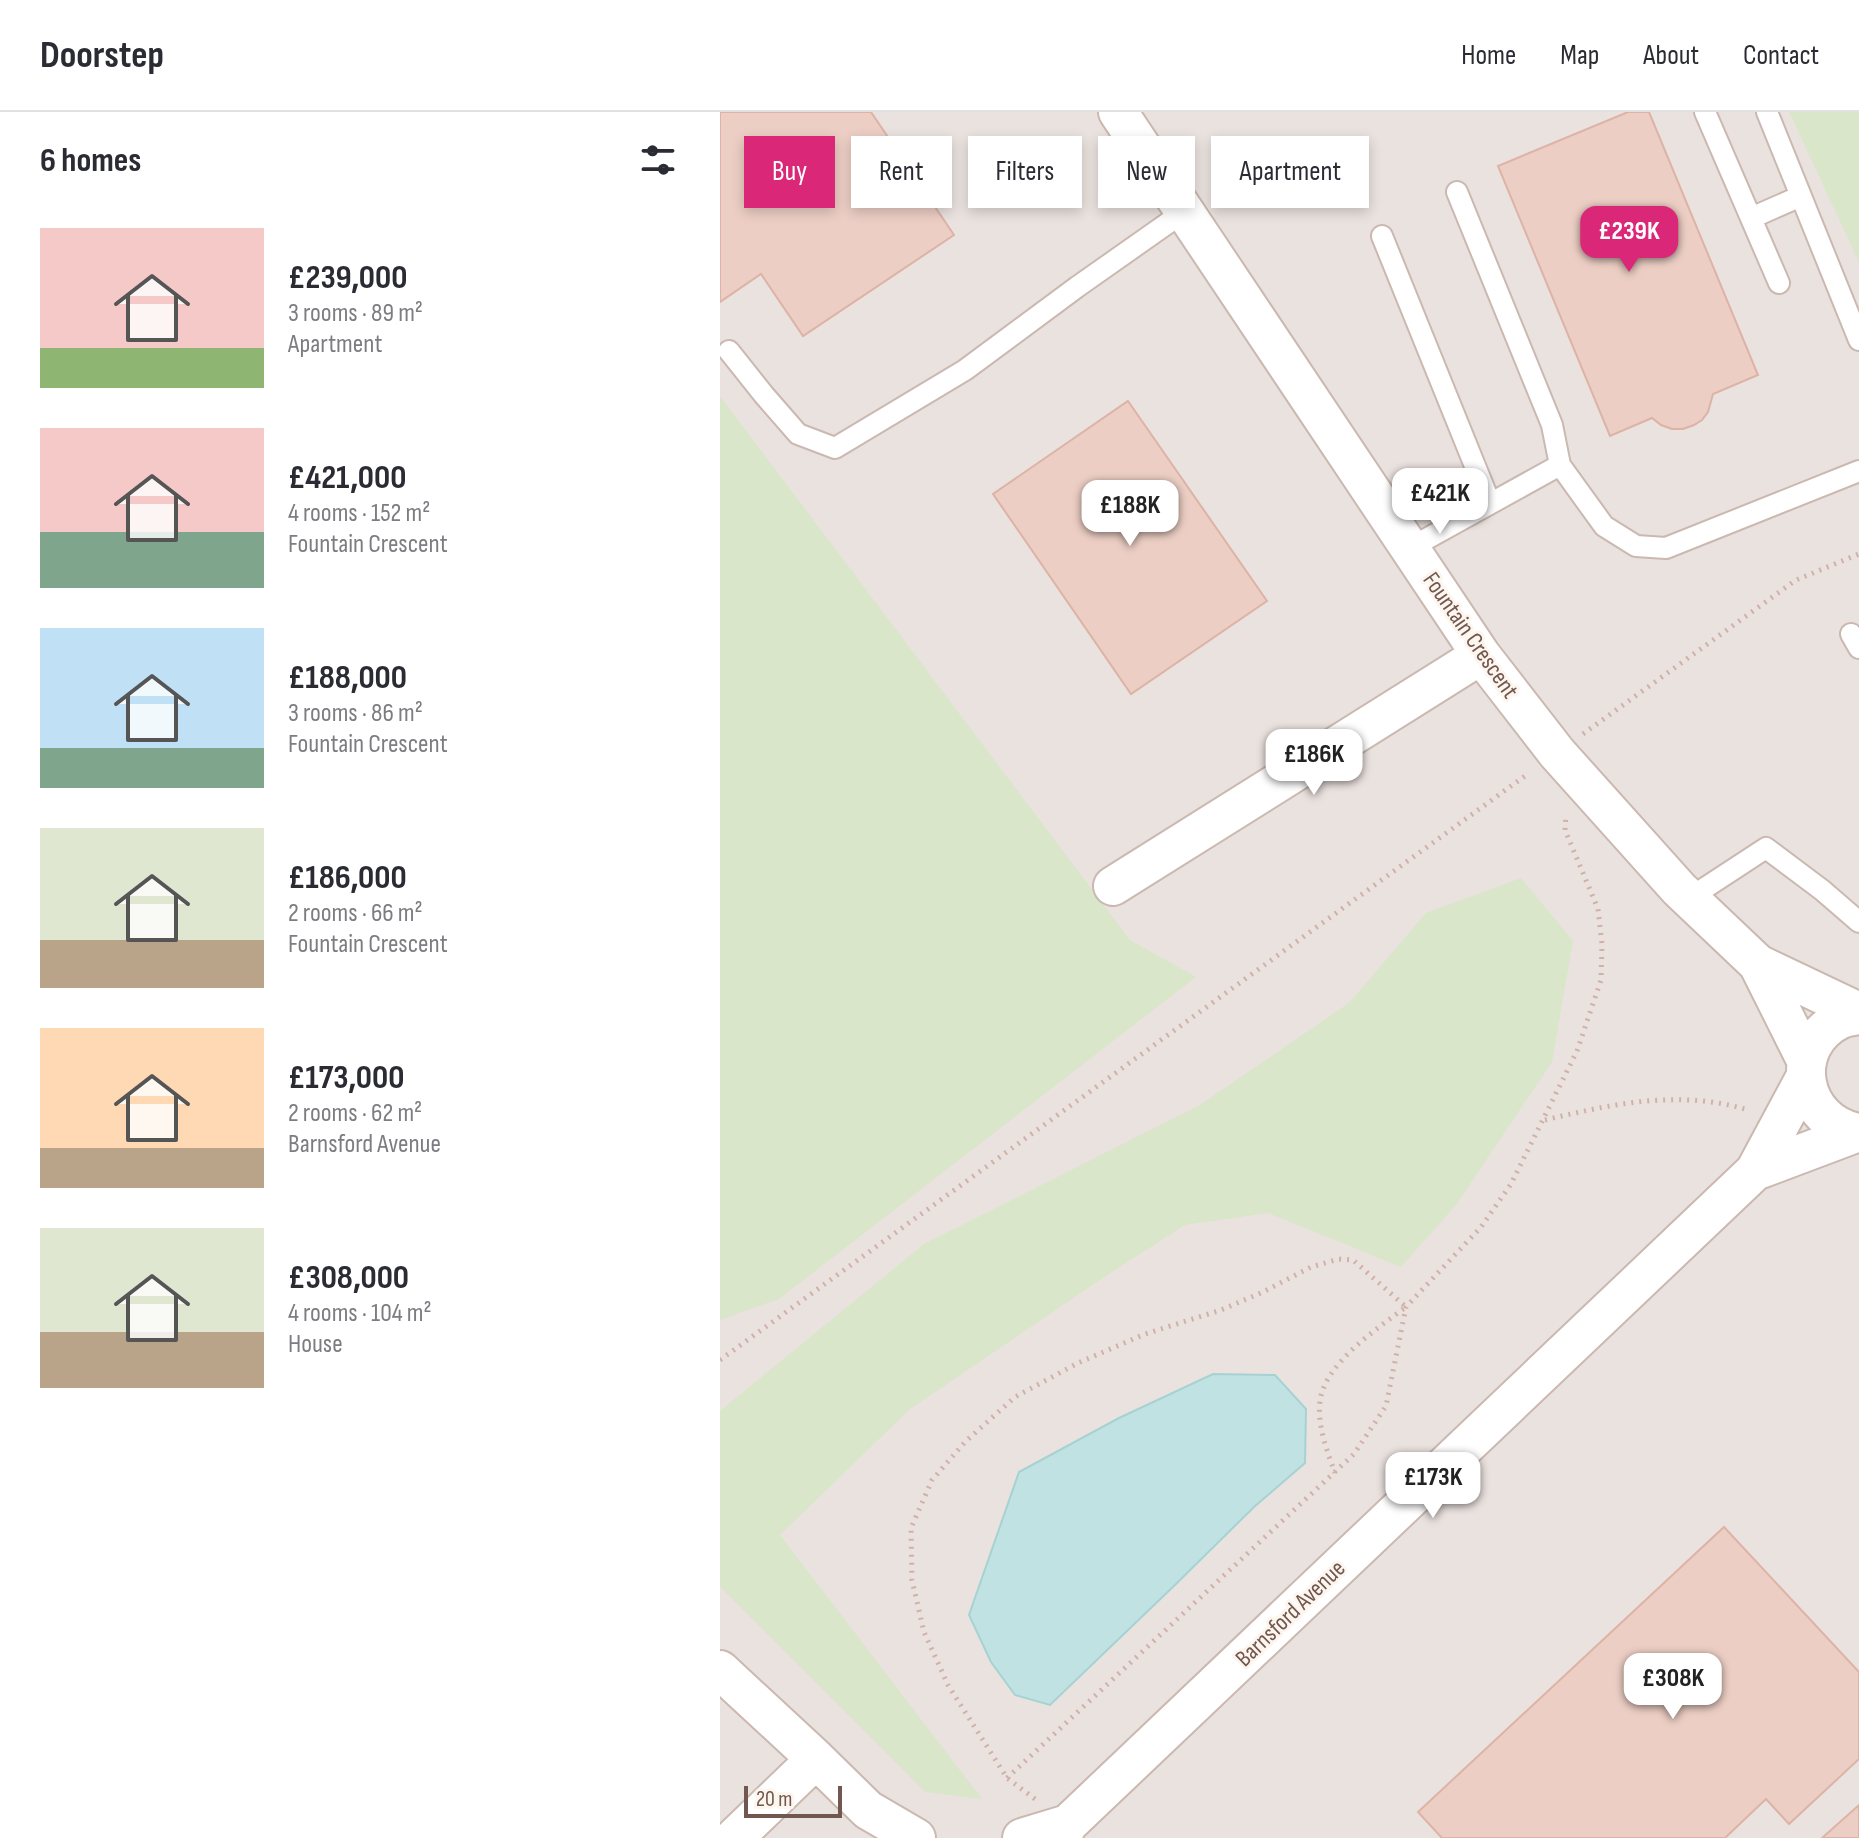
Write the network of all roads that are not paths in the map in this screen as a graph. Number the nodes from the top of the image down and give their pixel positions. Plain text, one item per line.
1 (1118, 112) edge
2 (1705, 112) edge
3 (1767, 112) edge
4 (1457, 192) dead end
5 (1801, 196) junction
6 (1185, 211) junction
7 (1751, 218) junction
8 (1382, 236) dead end
9 (1779, 283) dead end
10 (1859, 340) edge
11 (729, 351) dead end
12 (1560, 465) junction
13 (1859, 471) edge
14 (1490, 503) junction
15 (1410, 548) junction
16 (1481, 655) junction
17 (1113, 886) dead end
18 (1688, 899) junction
19 (1859, 922) edge
20 (1758, 964) junction
21 (1859, 1014) edge
22 (1806, 1069) junction
23 (1858, 1133) edge
24 (1755, 1171) junction
25 (720, 1670) edge
26 (816, 1759) junction
27 (874, 1824) edge
28 (1065, 1831) edge
29 (734, 1838) edge
30 (916, 1838) edge
31 (1022, 1838) edge

1 - 6 street, Fountain Crescent
2 - 7 lane
3 - 5 lane
4 - 12 lane
5 - 7 lane
5 - 10 lane
6 - 11 lane
6 - 15 street, Fountain Crescent
7 - 9 lane
8 - 14 lane
12 - 13 lane
12 - 14 lane
14 - 15 lane
15 - 16 street, Fountain Crescent
16 - 17 street
16 - 18 street, Fountain Crescent
18 - 19 lane
18 - 20 street, Fountain Crescent
20 - 21 street, Fountain Crescent
20 - 22 street, Fountain Crescent
21 - 22 street, Barnsford Avenue
22 - 23 street, Fountain Crescent
22 - 24 street, Barnsford Avenue
23 - 24 street, Barnsford Avenue
24 - 28 street, Barnsford Avenue
25 - 26 street
26 - 27 street
26 - 29 street
27 - 30 street
28 - 31 street, Barnsford Avenue

